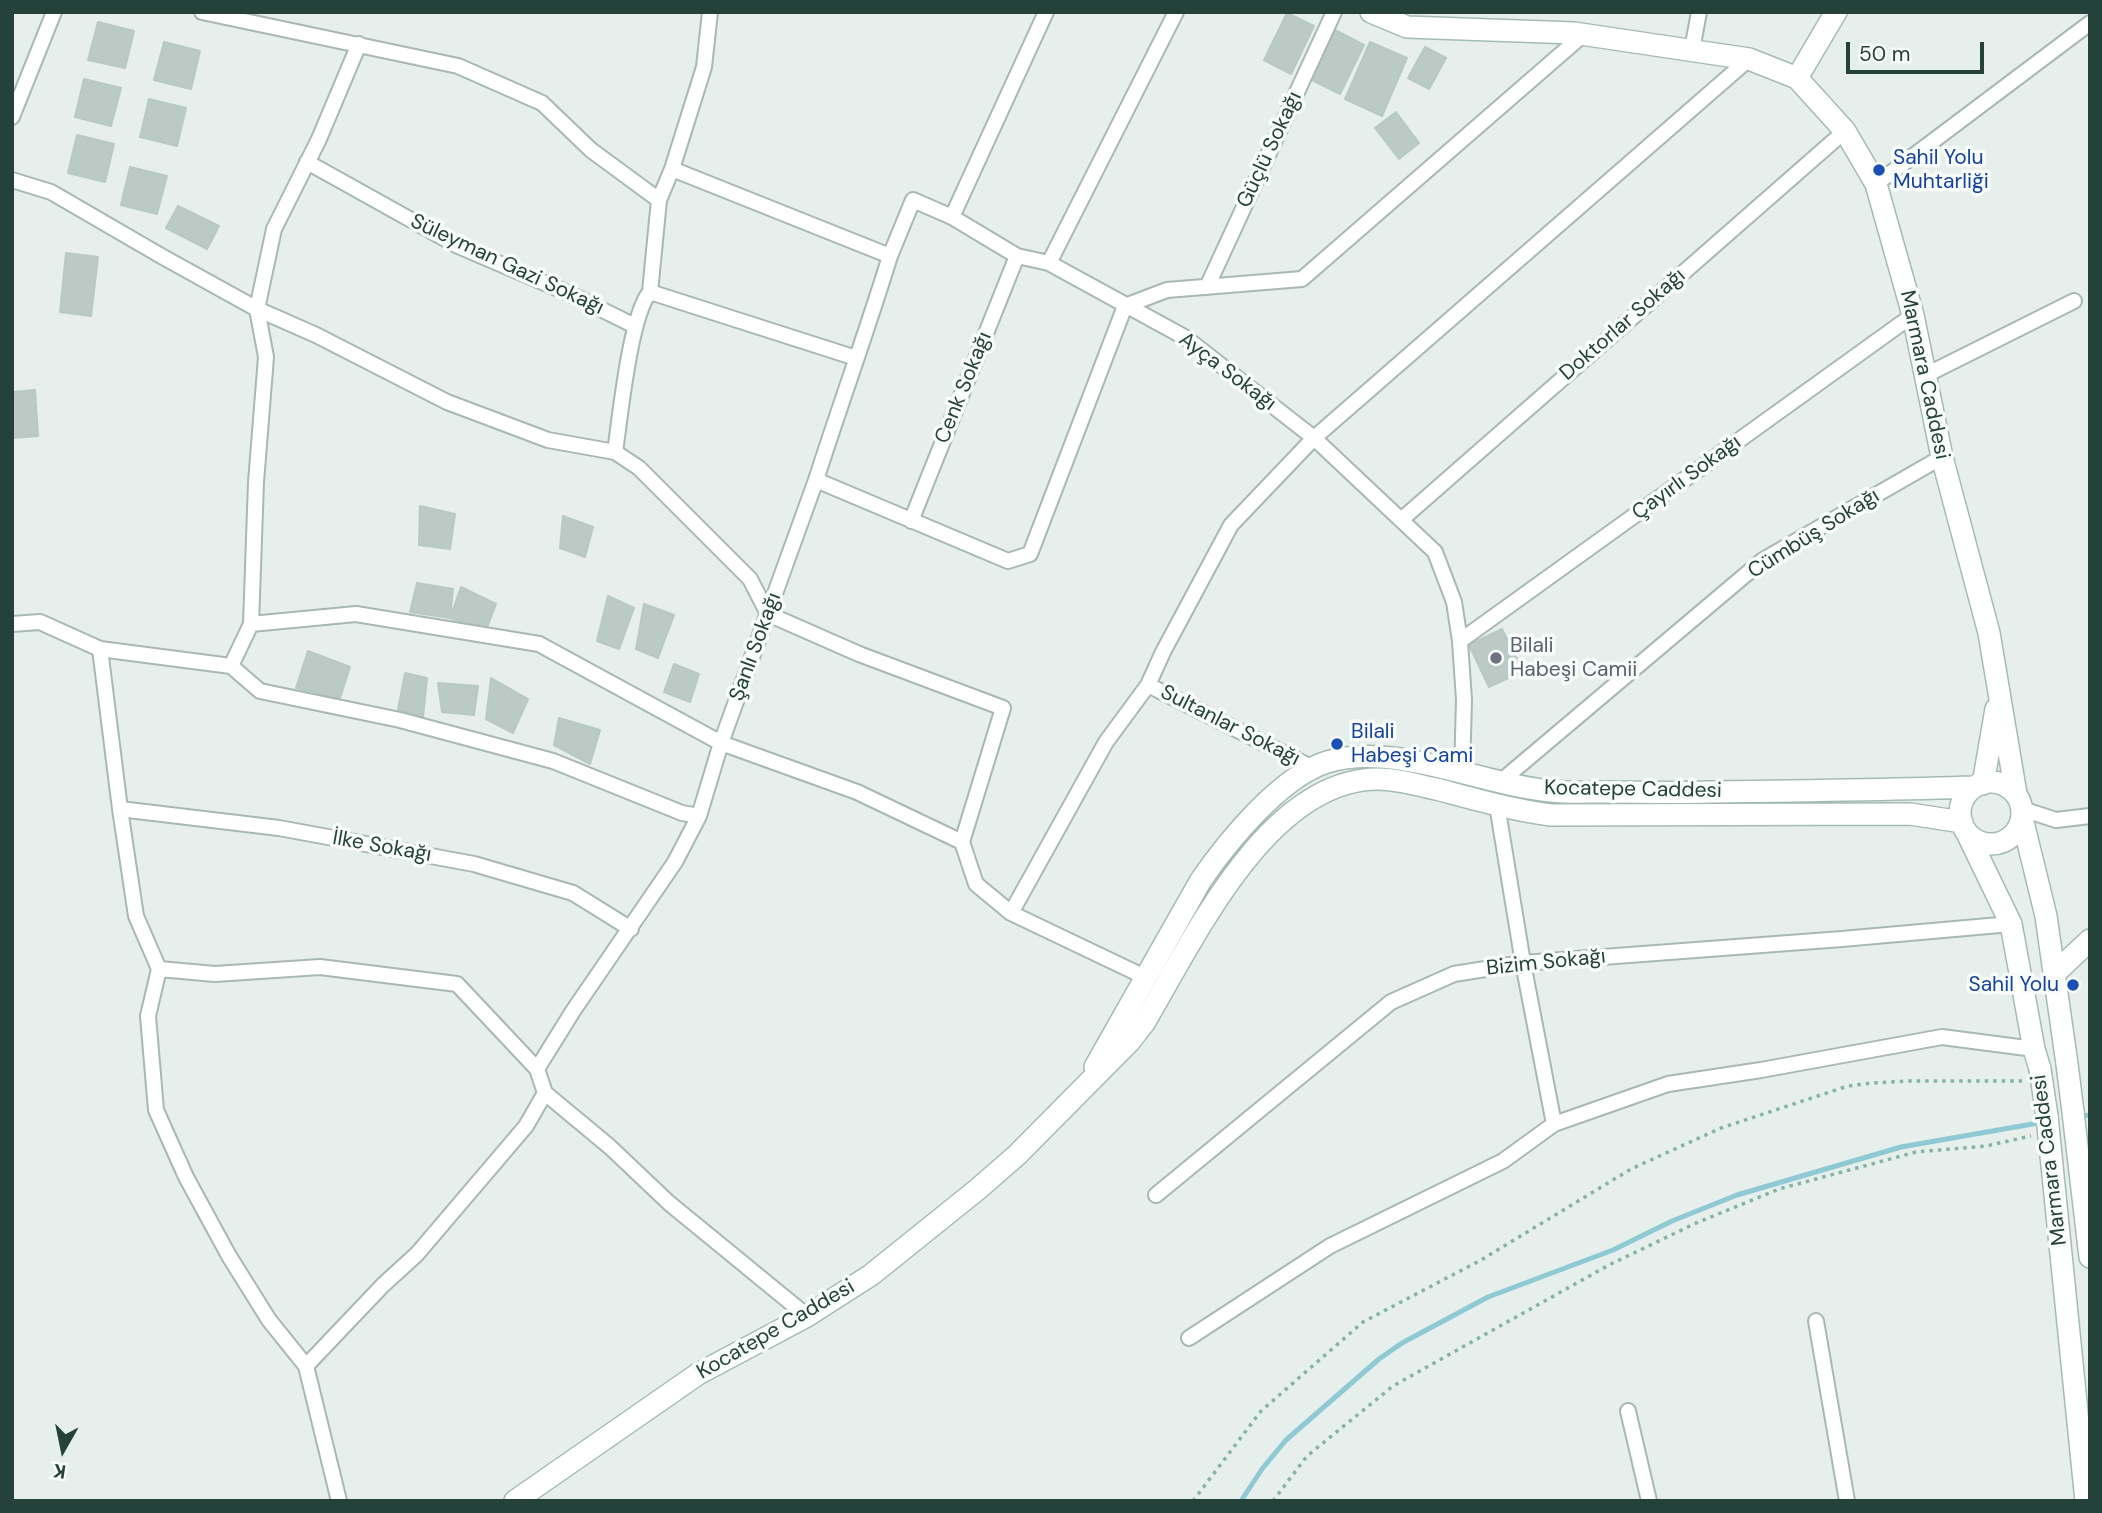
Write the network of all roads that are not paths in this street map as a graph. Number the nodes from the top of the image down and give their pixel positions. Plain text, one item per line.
1 (54, 12) edge
2 (202, 12) edge
3 (710, 12) edge
4 (1046, 12) edge
5 (1176, 12) edge
6 (1334, 12) edge
7 (1371, 12) edge
8 (1699, 12) edge
9 (1836, 12) edge
10 (2090, 23) edge
11 (1584, 34) junction
12 (359, 44) junction
13 (1692, 50) junction
14 (1749, 59) junction
15 (1797, 78) junction
16 (12, 117) edge
17 (1845, 131) junction
18 (307, 162) junction
19 (672, 169) junction
20 (12, 180) edge
21 (1876, 184) junction
22 (659, 200) junction
23 (952, 217) junction
24 (890, 256) junction
25 (1017, 256) junction
26 (1049, 263) junction
27 (1207, 287) junction
28 (650, 292) junction
29 (2074, 301) dead end
30 (1125, 306) junction
31 (257, 309) junction
32 (1913, 315) junction
33 (635, 326) junction
34 (856, 358) junction
35 (1924, 376) junction
36 (1314, 438) junction
37 (615, 452) junction
38 (1942, 457) junction
39 (816, 480) junction
40 (1401, 520) junction
41 (911, 521) junction
42 (768, 614) junction
43 (12, 624) edge
44 (251, 624) junction
45 (1460, 641) junction
46 (100, 649) junction
47 (231, 666) junction
48 (1148, 685) junction
49 (1998, 696) junction
50 (721, 743) junction
51 (1313, 768) junction
52 (1462, 773) junction
53 (1500, 782) junction
54 (1342, 784) junction
55 (1978, 785) junction
56 (1461, 795) junction
57 (1497, 805) junction
58 (2020, 807) junction
59 (120, 809) junction
60 (699, 816) junction
61 (2090, 816) edge
62 (1964, 826) junction
63 (962, 842) junction
64 (1011, 913) junction
65 (2011, 924) junction
66 (631, 929) junction
67 (2090, 940) edge
68 (1523, 963) junction
69 (159, 968) junction
70 (2055, 973) junction
71 (1145, 977) junction
72 (1164, 990) junction
73 (2035, 1066) junction
74 (537, 1069) junction
75 (1085, 1085) junction
76 (545, 1093) junction
77 (1554, 1124) junction
78 (1156, 1195) dead end
79 (2090, 1257) edge
80 (807, 1316) junction
81 (1816, 1321) dead end
82 (1189, 1338) dead end
83 (306, 1366) junction
84 (1628, 1411) dead end
85 (338, 1501) edge
86 (515, 1501) edge
87 (1649, 1501) edge
88 (1847, 1501) edge
89 (2086, 1501) edge

1 - 16 street
2 - 12 street
3 - 19 street
4 - 23 street
5 - 26 street
6 - 27 street, Güçlü Sokağı
7 - 11 main road, Marmara Caddesi
8 - 13 street
9 - 15 main road
10 - 21 street
11 - 13 main road, Marmara Caddesi
11 - 27 street
12 - 18 street
12 - 22 street
13 - 14 main road, Marmara Caddesi
14 - 15 main road, Marmara Caddesi
14 - 36 street
15 - 17 main road, Marmara Caddesi
17 - 21 main road, Marmara Caddesi
17 - 40 street, Doktorlar Sokağı
18 - 31 street
18 - 33 street, Süleyman Gazi Sokağı
19 - 22 street
19 - 24 street
20 - 31 street
21 - 32 main road, Marmara Caddesi
22 - 28 street
23 - 24 street, Ayça Sokağı
23 - 25 street, Ayça Sokağı
24 - 34 street, Şanlı Sokağı
25 - 26 street, Ayça Sokağı
25 - 41 street, Cenk Sokağı
26 - 30 street, Ayça Sokağı
27 - 30 street
28 - 33 street
28 - 34 street
29 - 35 street
30 - 36 street, Ayça Sokağı
30 - 41 street
31 - 37 street
31 - 44 street
32 - 35 main road, Marmara Caddesi
32 - 45 street, Çayırlı Sokağı
33 - 37 street
34 - 39 street, Şanlı Sokağı
35 - 38 main road, Marmara Caddesi
36 - 40 street, Ayça Sokağı
36 - 48 street
37 - 42 street
38 - 49 main road, Marmara Caddesi
38 - 53 street, Cümbüş Sokağı
39 - 41 street
39 - 42 street, Şanlı Sokağı
40 - 45 street, Ayça Sokağı
42 - 50 street, Şanlı Sokağı
42 - 63 street
43 - 46 street
44 - 47 street
44 - 50 street
45 - 52 street, Ayça Sokağı
46 - 47 street
46 - 59 street
47 - 60 street
48 - 51 street, Sultanlar Sokağı
48 - 64 street
49 - 55 main road, Marmara Caddesi
49 - 58 main road, Marmara Caddesi
50 - 60 street, Şanlı Sokağı
50 - 63 street
51 - 52 main road, Kocatepe Caddesi
51 - 54 main road
51 - 71 main road, Kocatepe Caddesi
52 - 53 main road, Kocatepe Caddesi
52 - 56 main road
53 - 55 main road, Kocatepe Caddesi
54 - 56 main road, Kocatepe Caddesi
54 - 72 main road, Kocatepe Caddesi
55 - 58 main road
55 - 62 main road
56 - 57 main road, Kocatepe Caddesi
57 - 62 main road, Kocatepe Caddesi
57 - 68 street
58 - 61 street
58 - 62 main road
58 - 70 main road, Marmara Caddesi
59 - 66 street, İlke Sokağı
59 - 69 street
60 - 66 street, Şanlı Sokağı
62 - 65 main road, Marmara Caddesi
63 - 64 street
64 - 71 street
65 - 68 street, Bizim Sokağı
65 - 73 main road, Marmara Caddesi
66 - 74 street, Şanlı Sokağı
67 - 70 main road
68 - 77 street
68 - 78 street, Bizim Sokağı
69 - 74 street
69 - 83 street
70 - 79 main road, Marmara Caddesi, bridge
71 - 72 main road
71 - 75 main road, Kocatepe Caddesi
72 - 75 main road, Kocatepe Caddesi
73 - 77 street
73 - 89 main road, Marmara Caddesi, bridge
74 - 76 street
75 - 80 main road, Kocatepe Caddesi
76 - 80 street
76 - 83 street
77 - 82 street
80 - 86 main road, Kocatepe Caddesi
81 - 88 street
83 - 85 street
84 - 87 street

